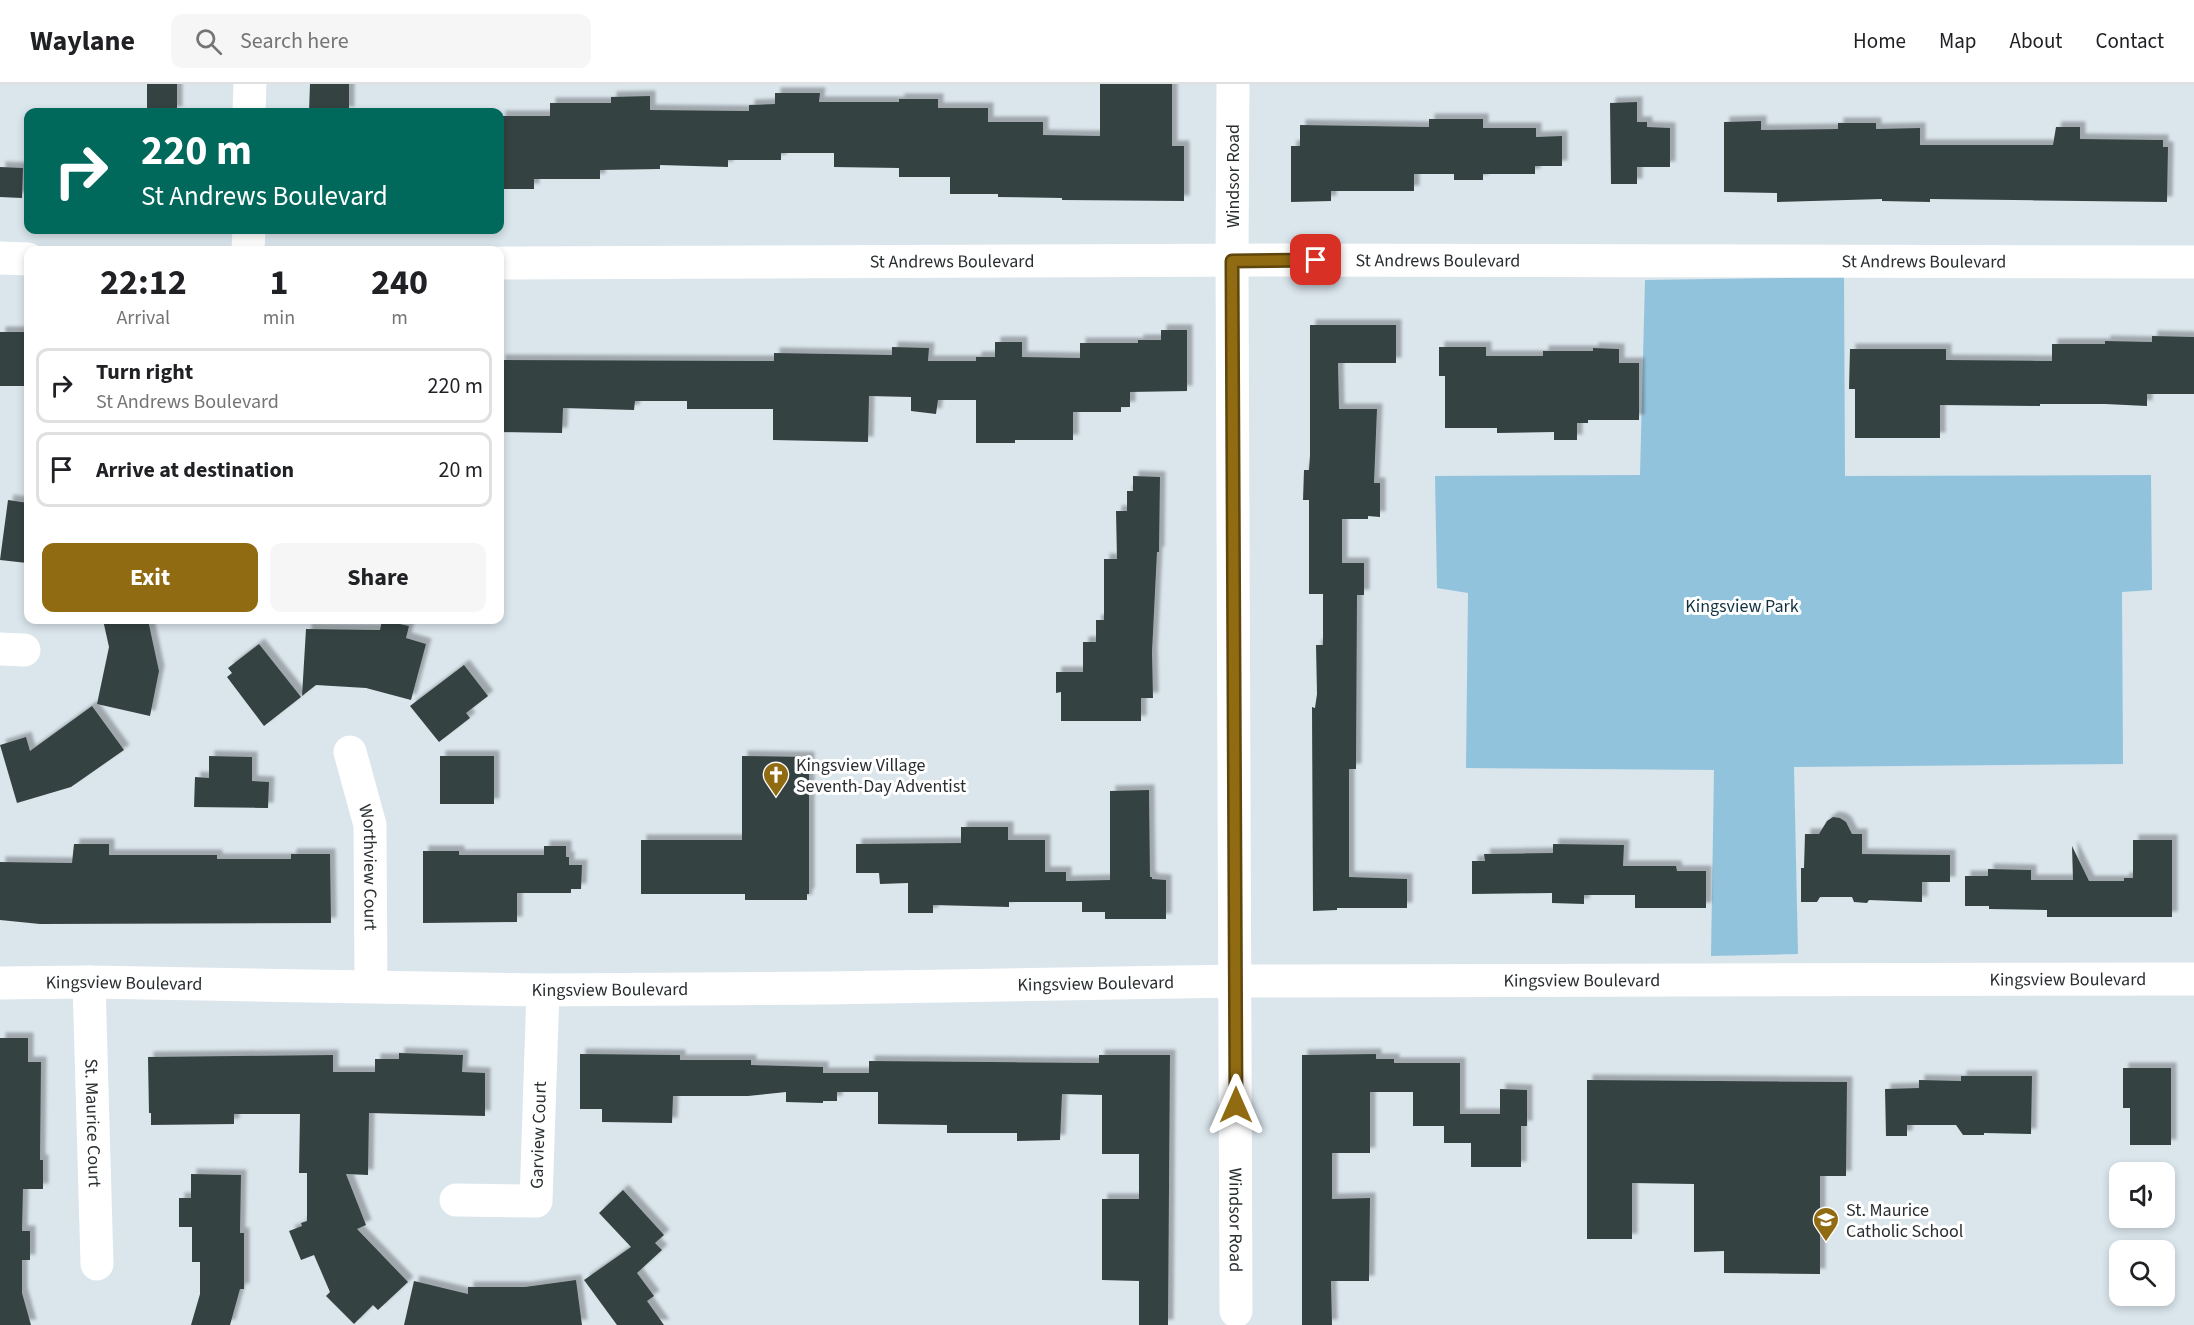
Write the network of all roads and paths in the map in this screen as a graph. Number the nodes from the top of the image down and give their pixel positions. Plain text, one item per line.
1 (250, 84) edge
2 (1233, 84) edge
3 (249, 108) edge
4 (0, 258) edge
5 (24, 259) edge
6 (1232, 261) junction
7 (2194, 262) edge
8 (504, 263) edge
9 (350, 752) dead end
10 (2194, 979) edge
11 (1236, 981) junction
12 (89, 982) junction
13 (0, 983) edge
14 (371, 986) junction
15 (543, 990) junction
16 (456, 1200) dead end
17 (97, 1264) dead end
18 (1236, 1311) dead end

1 - 3 street
2 - 6 street, Windsor Road
4 - 5 street
6 - 7 street, St Andrews Boulevard
6 - 8 street, St Andrews Boulevard
6 - 11 street, Windsor Road
9 - 14 street, Worthview Court
10 - 11 street, Kingsview Boulevard
11 - 15 street, Kingsview Boulevard
11 - 18 street, Windsor Road
12 - 13 street, Kingsview Boulevard
12 - 14 street, Kingsview Boulevard
12 - 17 street, St. Maurice Court
14 - 15 street, Kingsview Boulevard
15 - 16 street, Garview Court

